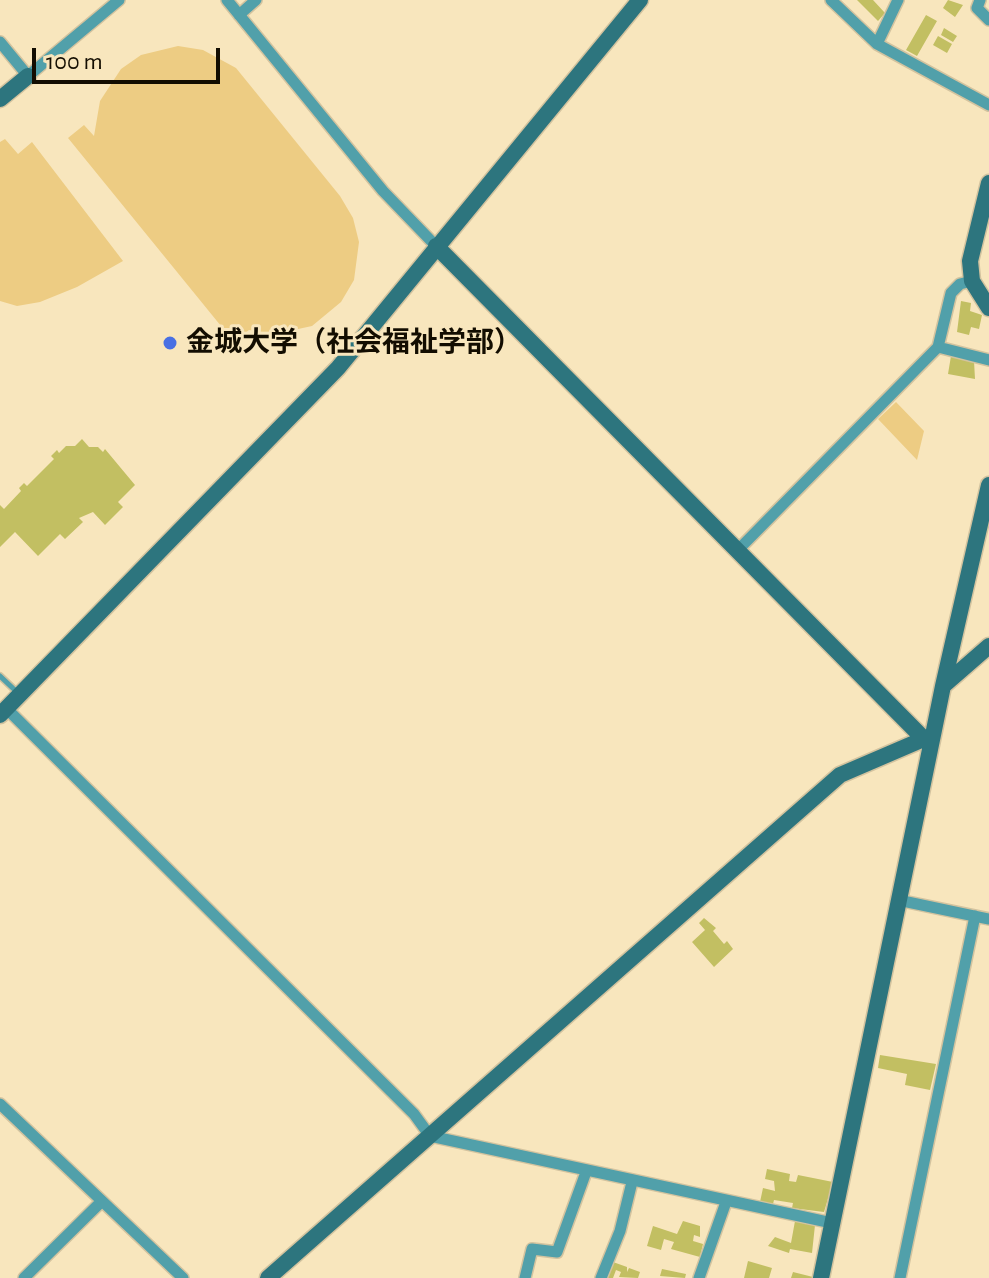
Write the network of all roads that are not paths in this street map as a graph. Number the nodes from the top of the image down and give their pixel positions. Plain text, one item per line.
1 (119, 0) edge
2 (227, 0) edge
3 (256, 0) edge
4 (640, 0) edge
5 (831, 0) edge
6 (898, 0) edge
7 (979, 0) edge
8 (239, 15) junction
9 (989, 20) edge
10 (0, 42) edge
11 (877, 44) junction
12 (28, 76) junction
13 (0, 99) edge
14 (989, 105) edge
15 (989, 183) edge
16 (436, 246) junction
17 (972, 281) junction
18 (989, 308) edge
19 (938, 347) junction
20 (989, 360) edge
21 (989, 485) edge
22 (737, 551) junction
23 (989, 646) edge
24 (0, 676) edge
25 (943, 686) junction
26 (19, 695) junction
27 (3, 711) edge
28 (928, 737) junction
29 (898, 900) junction
30 (975, 916) junction
31 (989, 919) edge
32 (0, 1104) edge
33 (430, 1136) junction
34 (586, 1172) junction
35 (632, 1182) junction
36 (102, 1201) junction
37 (726, 1202) junction
38 (832, 1223) junction
39 (24, 1278) edge
40 (183, 1278) edge
41 (268, 1278) edge
42 (525, 1278) edge
43 (601, 1278) edge
44 (699, 1278) edge
45 (821, 1278) edge
46 (900, 1278) edge

1 - 12 street
2 - 8 street
3 - 8 street
4 - 16 street
5 - 11 street
6 - 11 street
7 - 9 street
8 - 16 street
10 - 12 street
11 - 14 street
12 - 13 street
15 - 17 street
16 - 22 street
16 - 26 street
17 - 18 street
17 - 19 street
19 - 20 street
19 - 22 street
21 - 25 street
22 - 28 street
23 - 25 street
24 - 26 lane
25 - 28 street
26 - 27 street
27 - 33 street
28 - 29 street
28 - 33 street
29 - 30 street
29 - 38 street
30 - 31 street
30 - 46 street
32 - 36 street
33 - 34 street
33 - 41 street
34 - 35 street
34 - 42 street
35 - 37 street
35 - 43 street
36 - 39 street
36 - 40 street
37 - 38 street
37 - 44 street
38 - 45 street

